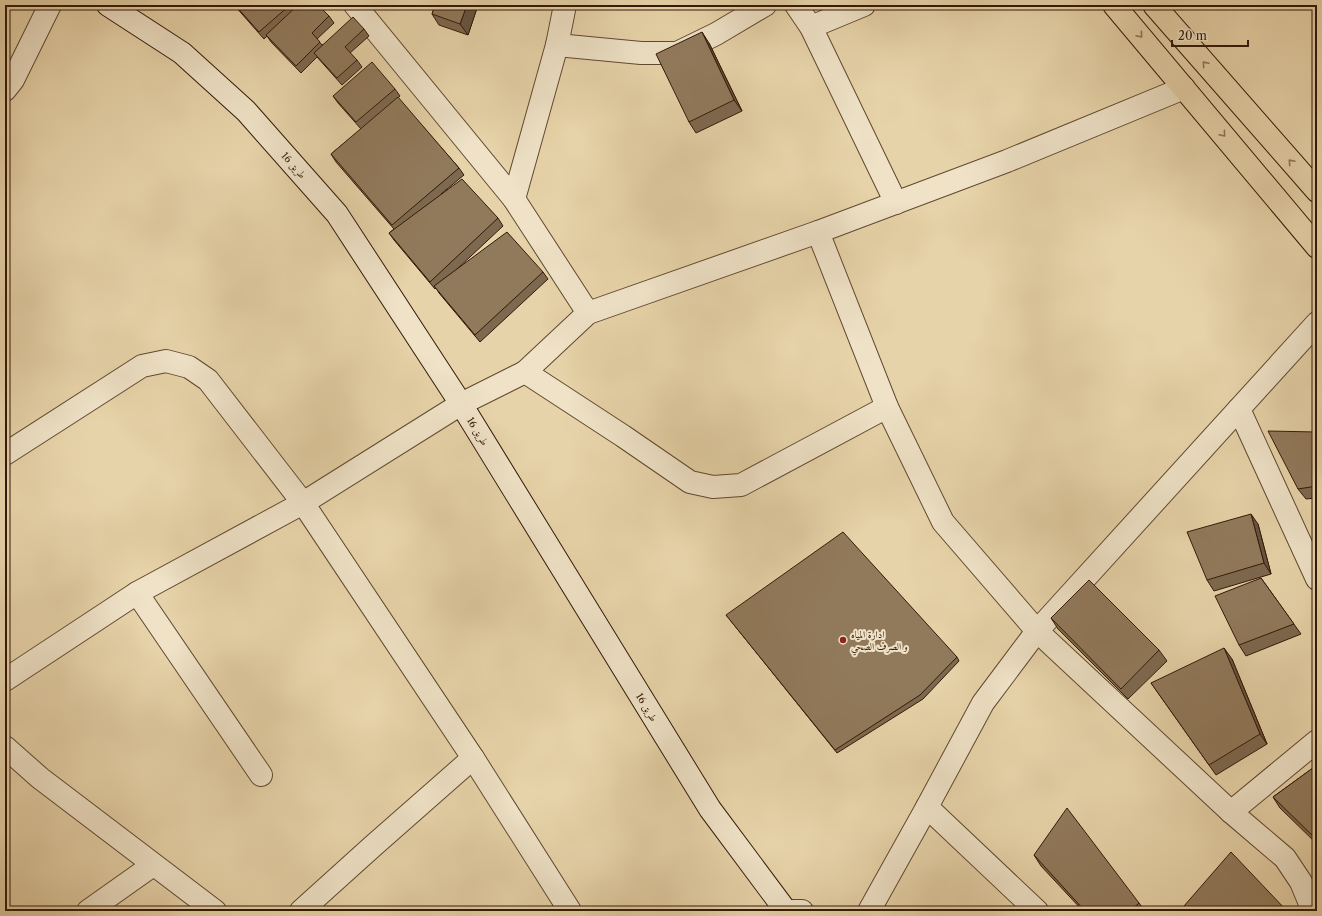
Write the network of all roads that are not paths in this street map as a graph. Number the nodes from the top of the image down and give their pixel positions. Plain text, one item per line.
1 (50, 5) edge
2 (108, 5) edge
3 (355, 5) edge
4 (565, 5) edge
5 (765, 5) edge
6 (796, 5) edge
7 (864, 5) edge
8 (1114, 5) edge
9 (1154, 5) edge
10 (811, 26) junction
11 (556, 45) junction
12 (1184, 88) junction
13 (5, 90) edge
14 (1317, 191) edge
15 (514, 199) junction
16 (896, 203) junction
17 (818, 232) junction
18 (1317, 247) edge
19 (588, 313) junction
20 (1317, 323) edge
21 (525, 372) junction
22 (461, 404) junction
23 (887, 407) junction
24 (1239, 409) junction
25 (5, 454) edge
26 (303, 504) junction
27 (1317, 579) edge
28 (137, 593) junction
29 (1037, 630) junction
30 (5, 680) edge
31 (1317, 741) edge
32 (5, 747) edge
33 (473, 758) junction
34 (261, 775) dead end
35 (927, 807) junction
36 (1231, 812) junction
37 (153, 865) junction
38 (88, 911) edge
39 (215, 911) edge
40 (301, 911) edge
41 (570, 911) edge
42 (786, 911) edge
43 (802, 911) edge
44 (869, 911) edge
45 (1037, 911) edge
46 (1313, 911) edge

1 - 13 street
2 - 22 street, طريق 16
3 - 15 street
4 - 11 street
5 - 11 street
6 - 10 street
7 - 10 street
8 -> 12 main road
14 -> 9 main road
10 - 16 street
11 - 15 street
12 - 16 street
12 -> 18 main road
15 - 19 street
16 - 17 street
17 - 19 street
17 - 23 street
19 - 21 street
20 - 24 street
21 - 22 street
21 - 23 street
22 - 26 street
22 - 42 street, طريق 16
23 - 29 street
24 - 27 street
24 - 29 street
25 - 26 street
26 - 28 street
26 - 33 street
28 - 30 street
28 - 34 street
29 - 35 street
29 - 36 street
31 - 36 street
32 - 37 street
33 - 40 street
33 - 41 street
35 - 44 street
35 - 45 street
36 - 46 street
37 - 38 street
37 - 39 street
42 - 43 street

